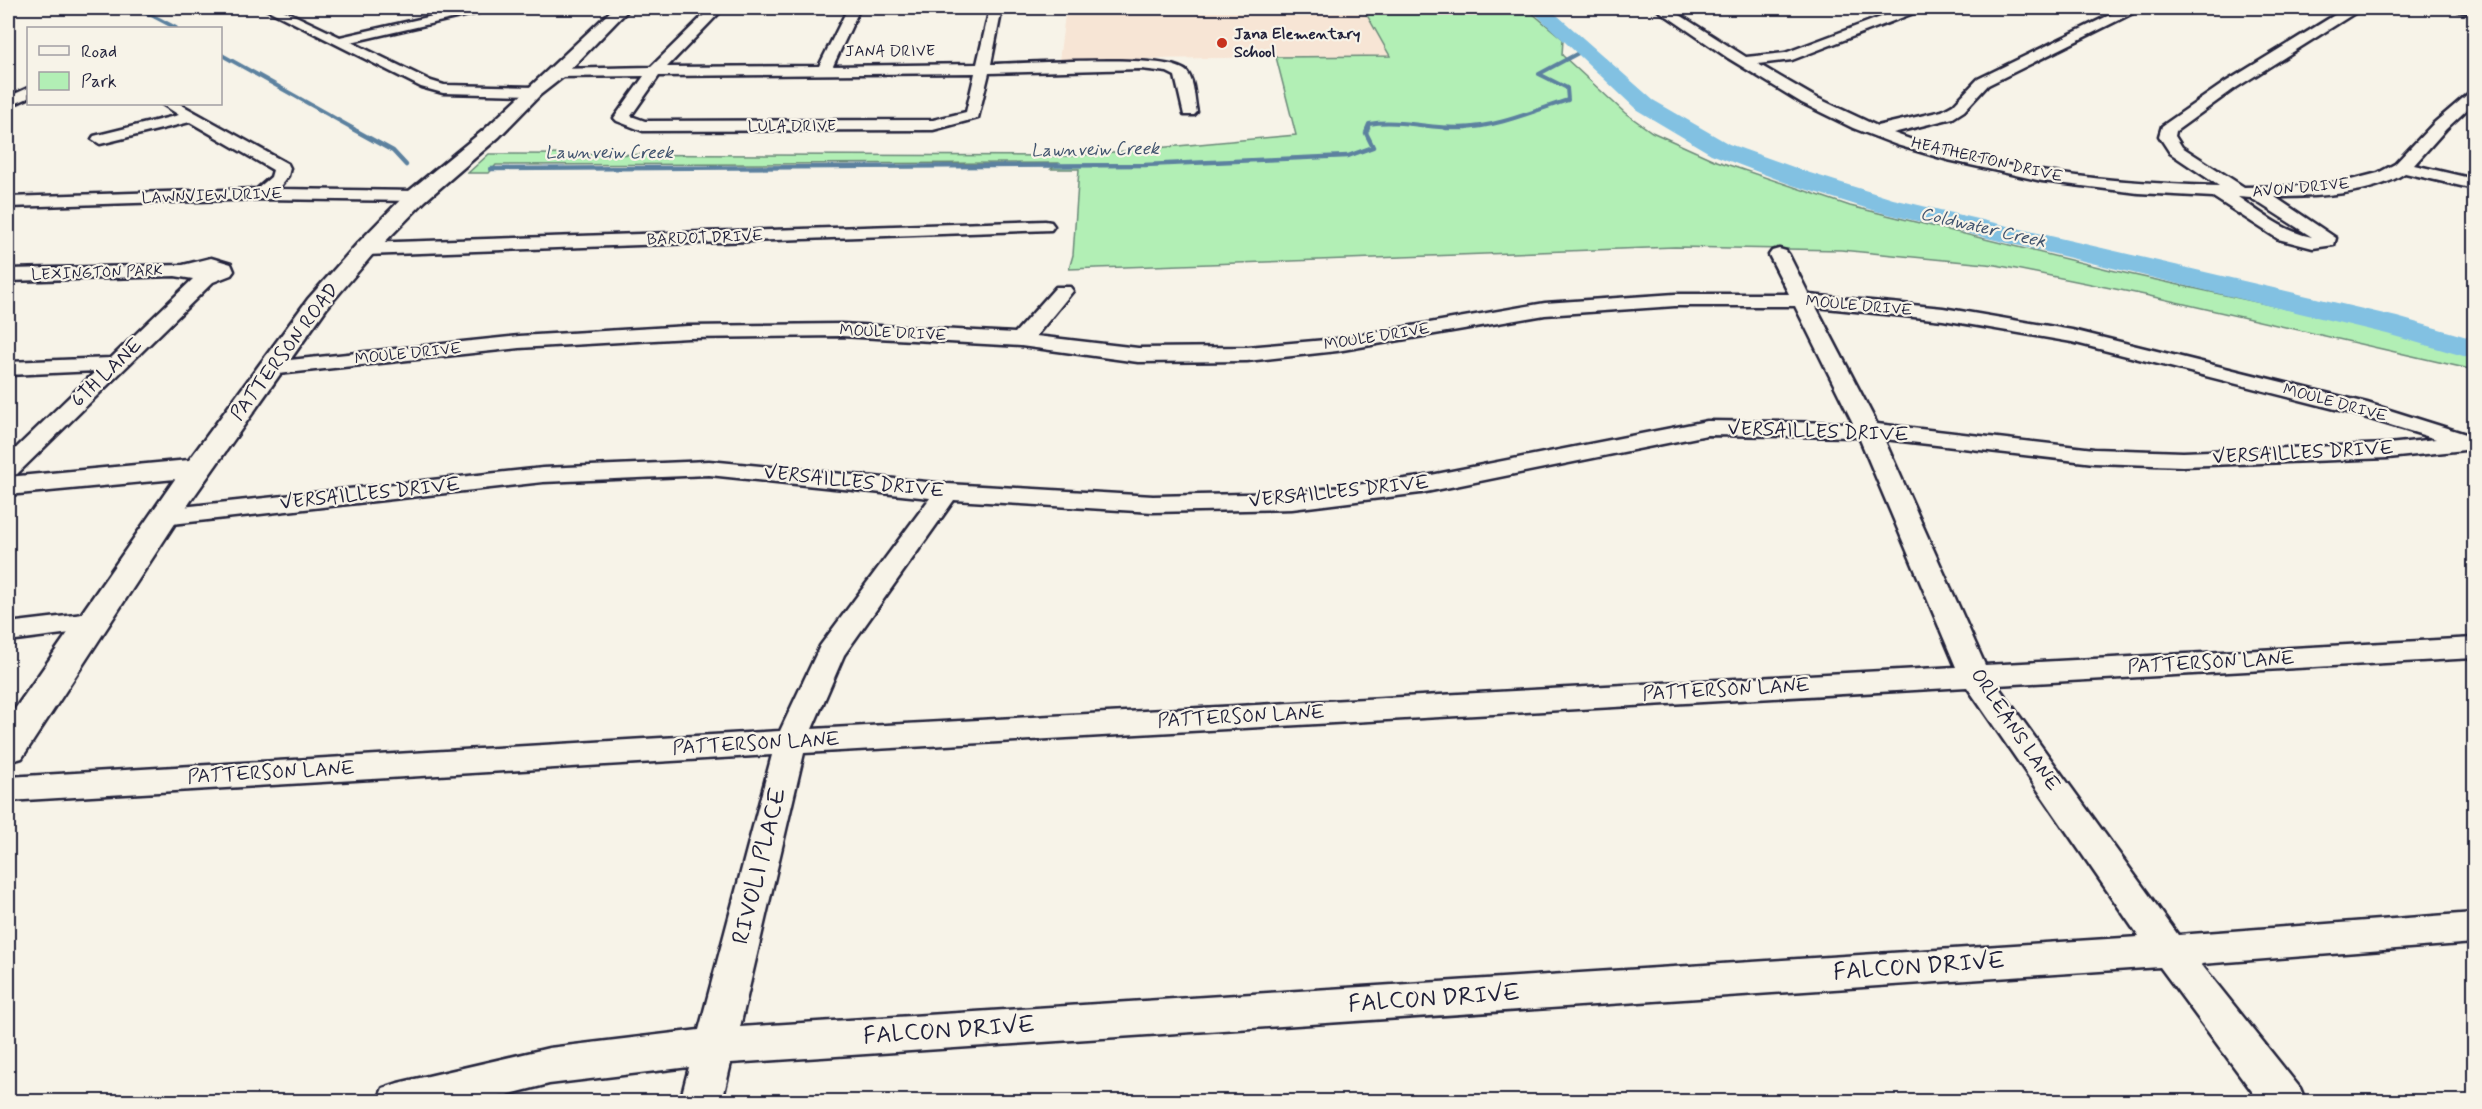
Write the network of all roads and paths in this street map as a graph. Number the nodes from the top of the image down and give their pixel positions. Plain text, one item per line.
1 (482, 8) edge
2 (622, 8) edge
3 (718, 8) edge
4 (854, 8) edge
5 (996, 8) edge
6 (1661, 8) edge
7 (1915, 8) edge
8 (2133, 8) edge
9 (2354, 8) edge
10 (2463, 8) edge
11 (301, 9) dead end
12 (276, 10) edge
13 (2475, 10) edge
14 (339, 41) junction
15 (1747, 61) junction
16 (825, 69) junction
17 (983, 69) junction
18 (656, 71) junction
19 (557, 73) junction
20 (534, 91) junction
21 (27, 93) edge
22 (2475, 96) edge
23 (8, 103) edge
24 (172, 105) edge
25 (1189, 112) dead end
26 (192, 117) junction
27 (1877, 131) junction
28 (100, 139) dead end
29 (2402, 167) junction
30 (2475, 184) edge
31 (2218, 192) junction
32 (2248, 192) junction
33 (261, 194) junction
34 (417, 196) junction
35 (8, 202) edge
36 (1045, 226) dead end
37 (364, 249) junction
38 (1779, 255) dead end
39 (196, 274) joint
40 (8, 275) edge
41 (1063, 291) dead end
42 (1803, 300) junction
43 (1021, 340) junction
44 (117, 364) junction
45 (8, 368) edge
46 (269, 368) junction
47 (1868, 430) junction
48 (2472, 441) edge
49 (200, 468) junction
50 (8, 469) edge
51 (85, 479) junction
52 (8, 486) edge
53 (947, 492) junction
54 (162, 519) junction
55 (92, 622) junction
56 (8, 632) edge
57 (2475, 648) edge
58 (1975, 676) junction
59 (792, 742) junction
60 (8, 747) edge
61 (8, 789) edge
62 (2475, 928) edge
63 (2169, 951) junction
64 (715, 1046) junction
65 (398, 1101) edge
66 (700, 1101) edge
67 (2285, 1101) edge

1 - 14 street
2 - 19 main road, PATTERSON ROAD
3 - 18 street
4 - 16 street
5 - 17 street
6 - 15 street, HEATHERTON DRIVE
7 - 15 street
8 - 27 street
9 - 32 street
10 - 13 street
11 - 12 street
12 - 14 street
14 - 20 street
15 - 27 street, HEATHERTON DRIVE
16 - 17 street, JANA DRIVE
16 - 18 street, JANA DRIVE
17 - 18 street, LULA DRIVE
17 - 25 street, JANA DRIVE
18 - 19 street, JANA DRIVE
19 - 20 main road, PATTERSON ROAD
20 - 34 main road, PATTERSON ROAD
21 - 23 street
22 - 29 street, AVON DRIVE
24 - 26 street
26 - 28 street
26 - 33 street
27 - 31 street, HEATHERTON DRIVE
29 - 30 street
29 - 32 street, AVON DRIVE
31 - 32 street, HEATHERTON DRIVE
31 - 32 street
33 - 34 street, LAWNVIEW DRIVE
33 - 35 street, LAWNVIEW DRIVE
34 - 37 main road, PATTERSON ROAD
36 - 37 street, BARDOT DRIVE
37 - 46 main road, PATTERSON ROAD
38 - 42 street, ORLEANS LANE
39 - 40 street, LEXINGTON PARK
39 - 44 street, 6TH LANE
41 - 43 street
42 - 43 street, MOULE DRIVE
42 - 47 street, ORLEANS LANE
42 - 48 street, MOULE DRIVE
43 - 46 street, MOULE DRIVE
44 - 45 street
44 - 50 street, 6TH LANE
46 - 49 main road, PATTERSON ROAD
47 - 48 street, VERSAILLES DRIVE
47 - 53 street, VERSAILLES DRIVE
47 - 58 street, ORLEANS LANE
49 - 51 main road
49 - 54 main road, PATTERSON ROAD
51 - 52 main road
51 - 54 main road
53 - 54 street, VERSAILLES DRIVE
53 - 59 street, RIVOLI PLACE
54 - 55 main road, PATTERSON ROAD
55 - 56 street
55 - 60 main road, PATTERSON ROAD
57 - 58 street, PATTERSON LANE
58 - 59 street, PATTERSON LANE
58 - 63 street, ORLEANS LANE
59 - 61 street, PATTERSON LANE
59 - 64 street, RIVOLI PLACE
62 - 63 street, FALCON DRIVE
63 - 64 street, FALCON DRIVE
63 - 67 street, ORLEANS LANE
64 - 65 street, FALCON DRIVE
64 - 66 street, RIVOLI PLACE

